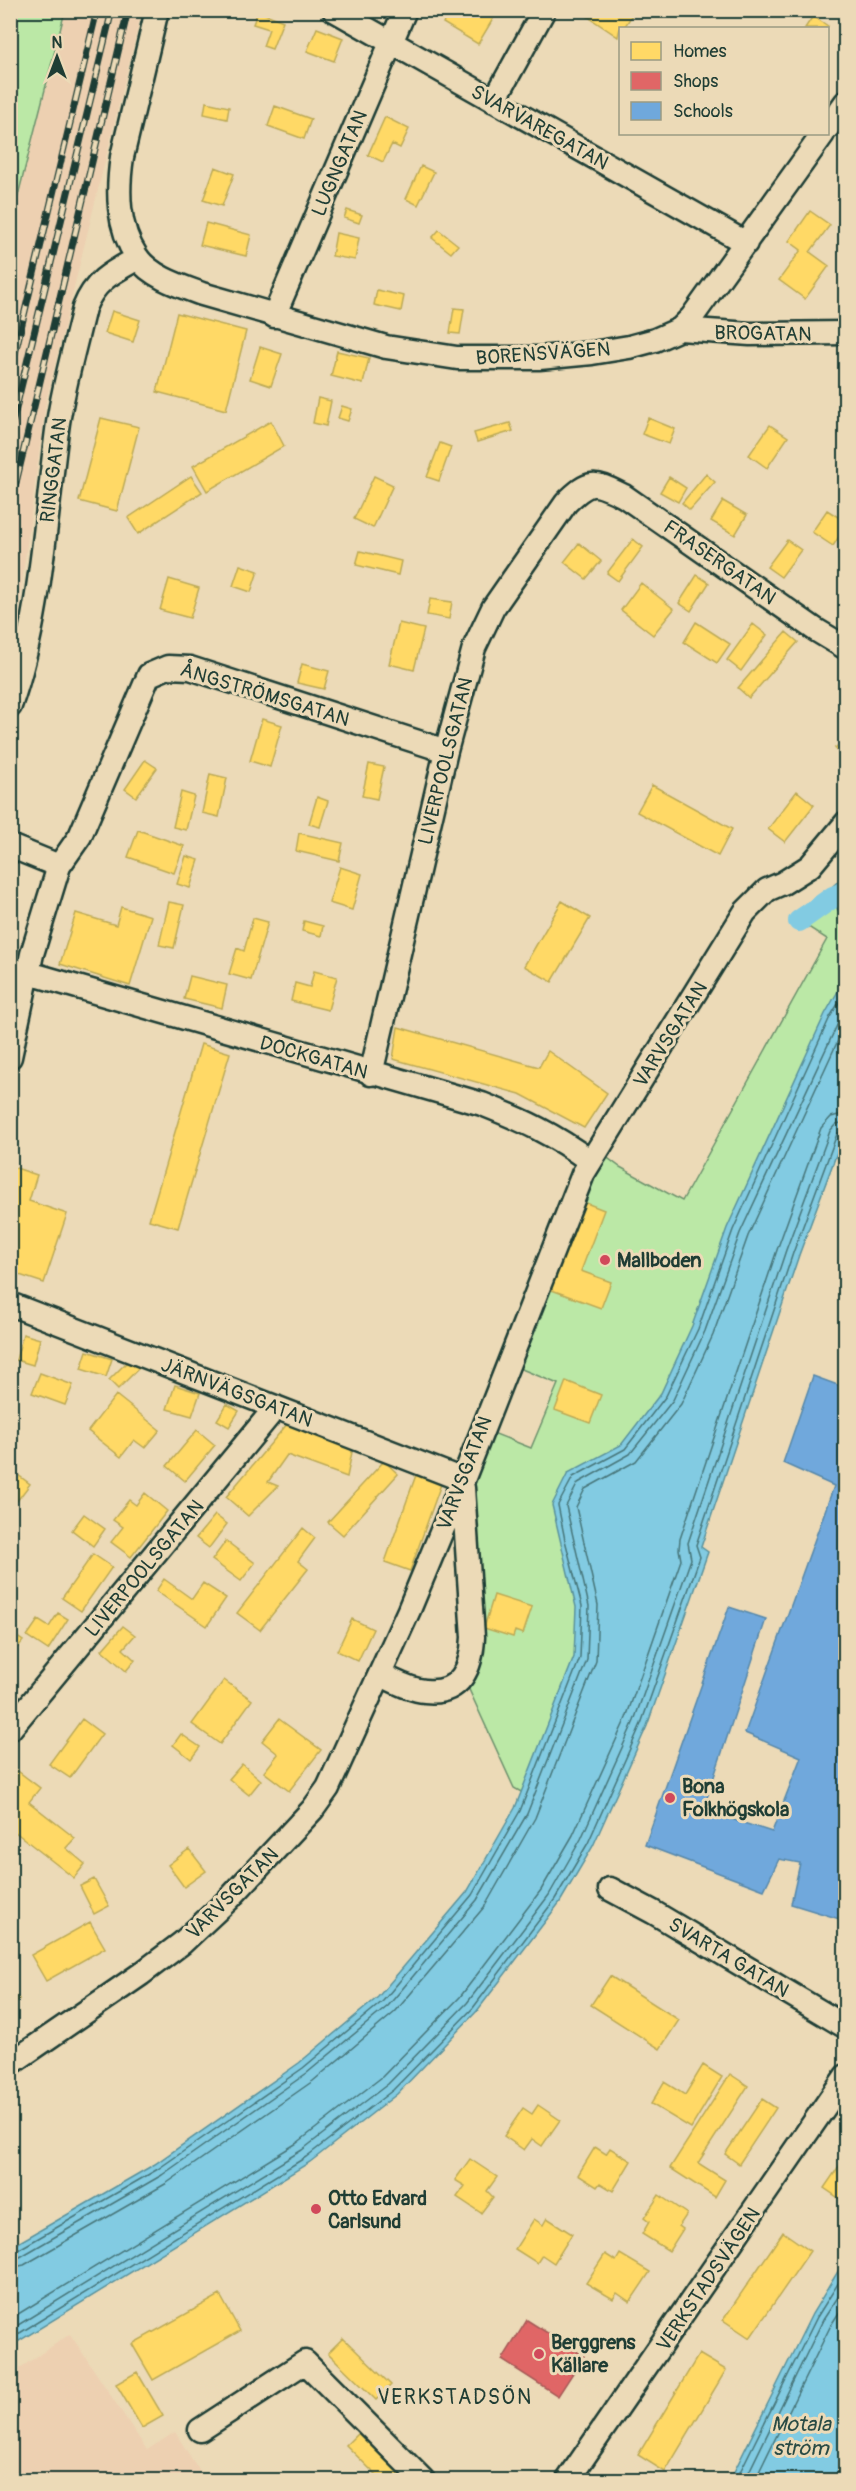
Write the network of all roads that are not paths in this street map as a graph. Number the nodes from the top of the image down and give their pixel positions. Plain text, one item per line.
1 (157, 10) edge
2 (334, 10) edge
3 (405, 10) edge
4 (544, 10) edge
5 (391, 42) junction
6 (494, 101) junction
7 (846, 102) edge
8 (829, 126) edge
9 (822, 135) edge
10 (746, 243) junction
11 (138, 258) junction
12 (274, 316) junction
13 (680, 329) junction
14 (846, 333) edge
15 (591, 484) joint
16 (846, 648) edge
17 (10, 706) edge
18 (446, 751) junction
19 (846, 823) edge
20 (10, 846) edge
21 (59, 866) junction
22 (29, 973) junction
23 (10, 1057) edge
24 (371, 1074) junction
25 (590, 1161) junction
26 (10, 1304) edge
27 (276, 1407) junction
28 (463, 1480) junction
29 (381, 1675) junction
30 (10, 1729) edge
31 (610, 1889) dead end
32 (846, 2027) edge
33 (10, 2064) edge
34 (846, 2076) edge
35 (200, 2430) dead end
36 (423, 2481) edge
37 (568, 2481) edge

1 - 11 street
2 - 5 street, SVARVAREGATAN
3 - 5 street, LUGNGATAN
4 - 6 street
5 - 6 street, SVARVAREGATAN
5 - 12 street, LUGNGATAN
6 - 10 street, SVARVAREGATAN
7 - 8 street
9 - 10 street, BORENSVÄGEN
10 - 13 street, BORENSVÄGEN
11 - 12 street, BORENSVÄGEN
11 - 17 street, RINGGATAN
12 - 13 street, BORENSVÄGEN
13 - 14 street, BROGATAN
15 - 16 street, FRASERGATAN
15 - 18 street, LIVERPOOLSGATAN
18 - 21 street, ÅNGSTRÖMSGATAN
18 - 24 street, LIVERPOOLSGATAN
19 - 25 street, VARVSGATAN
20 - 21 street
21 - 22 street
22 - 23 street
22 - 24 street, DOCKGATAN
24 - 25 street, DOCKGATAN
25 - 28 street, VARVSGATAN
26 - 27 street, JÄRNVÄGSGATAN
27 - 28 street, JÄRNVÄGSGATAN
27 - 30 street, LIVERPOOLSGATAN
28 - 29 street, VARVSGATAN
28 - 29 street
29 - 33 street, VARVSGATAN
31 - 32 street, SVARTA GATAN
34 - 37 street, VERKSTADSVÄGEN
35 - 36 street

